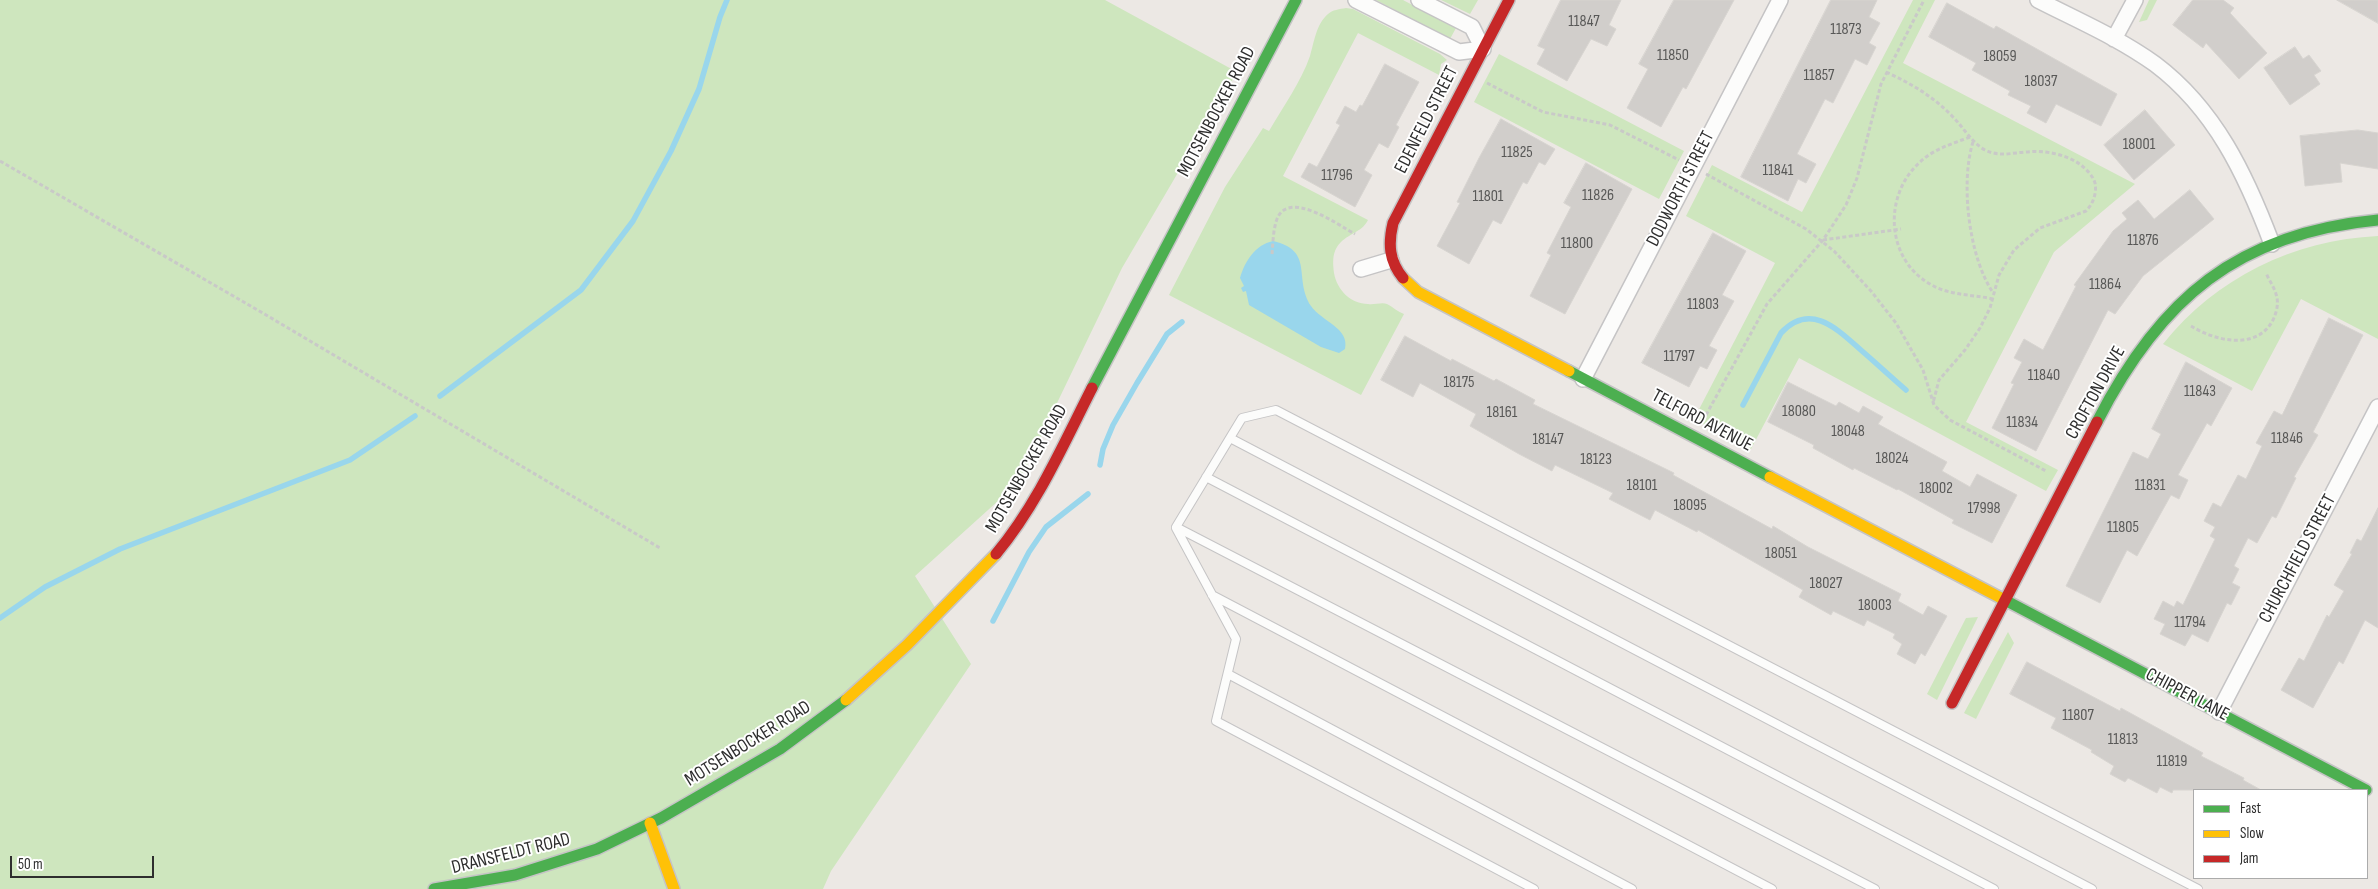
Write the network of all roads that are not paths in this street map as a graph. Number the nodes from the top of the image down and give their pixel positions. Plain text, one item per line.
1 (1296, 0) edge
2 (1356, 0) edge
3 (1419, 0) edge
4 (1509, 0) edge
5 (1780, 0) edge
6 (2038, 0) edge
7 (2134, 0) edge
8 (2114, 39) junction
9 (1483, 49) junction
10 (2378, 220) edge
11 (2272, 244) junction
12 (1390, 260) junction
13 (1361, 269) dead end
14 (1583, 378) junction
15 (2378, 407) edge
16 (1230, 438) junction
17 (1206, 477) junction
18 (1176, 527) junction
19 (1212, 595) junction
20 (2007, 600) junction
21 (1228, 674) junction
22 (1952, 703) dead end
23 (2218, 712) junction
24 (2365, 789) edge
25 (650, 823) junction
26 (434, 889) edge
27 (674, 889) edge
28 (1534, 889) edge
29 (1632, 889) edge
30 (1772, 889) edge
31 (1875, 889) edge
32 (1994, 889) edge
33 (2092, 889) edge
34 (2198, 889) edge

1 - 25 street, MOTSENBOCKER ROAD
2 - 9 street
3 - 9 street
4 - 9 street, EDENFELD STREET
5 - 14 street, DODWORTH STREET
6 - 8 street
7 - 8 street
8 - 11 street
9 - 12 street, EDENFELD STREET
10 - 11 street, CROFTON DRIVE
11 - 20 street, CROFTON DRIVE
12 - 13 street
12 - 14 street, TELFORD AVENUE
14 - 20 street, TELFORD AVENUE
15 - 23 street, CHURCHFIELD STREET
16 - 17 lane
16 - 33 lane
16 - 34 lane
17 - 18 lane
17 - 32 lane
18 - 19 lane
18 - 31 lane
19 - 21 lane
19 - 30 lane
20 - 22 street, CROFTON DRIVE
20 - 23 street, CHIPPER LANE
21 - 28 lane
21 - 29 lane
23 - 24 street, CHIPPER LANE
25 - 26 street, DRANSFELDT ROAD
25 - 27 street

